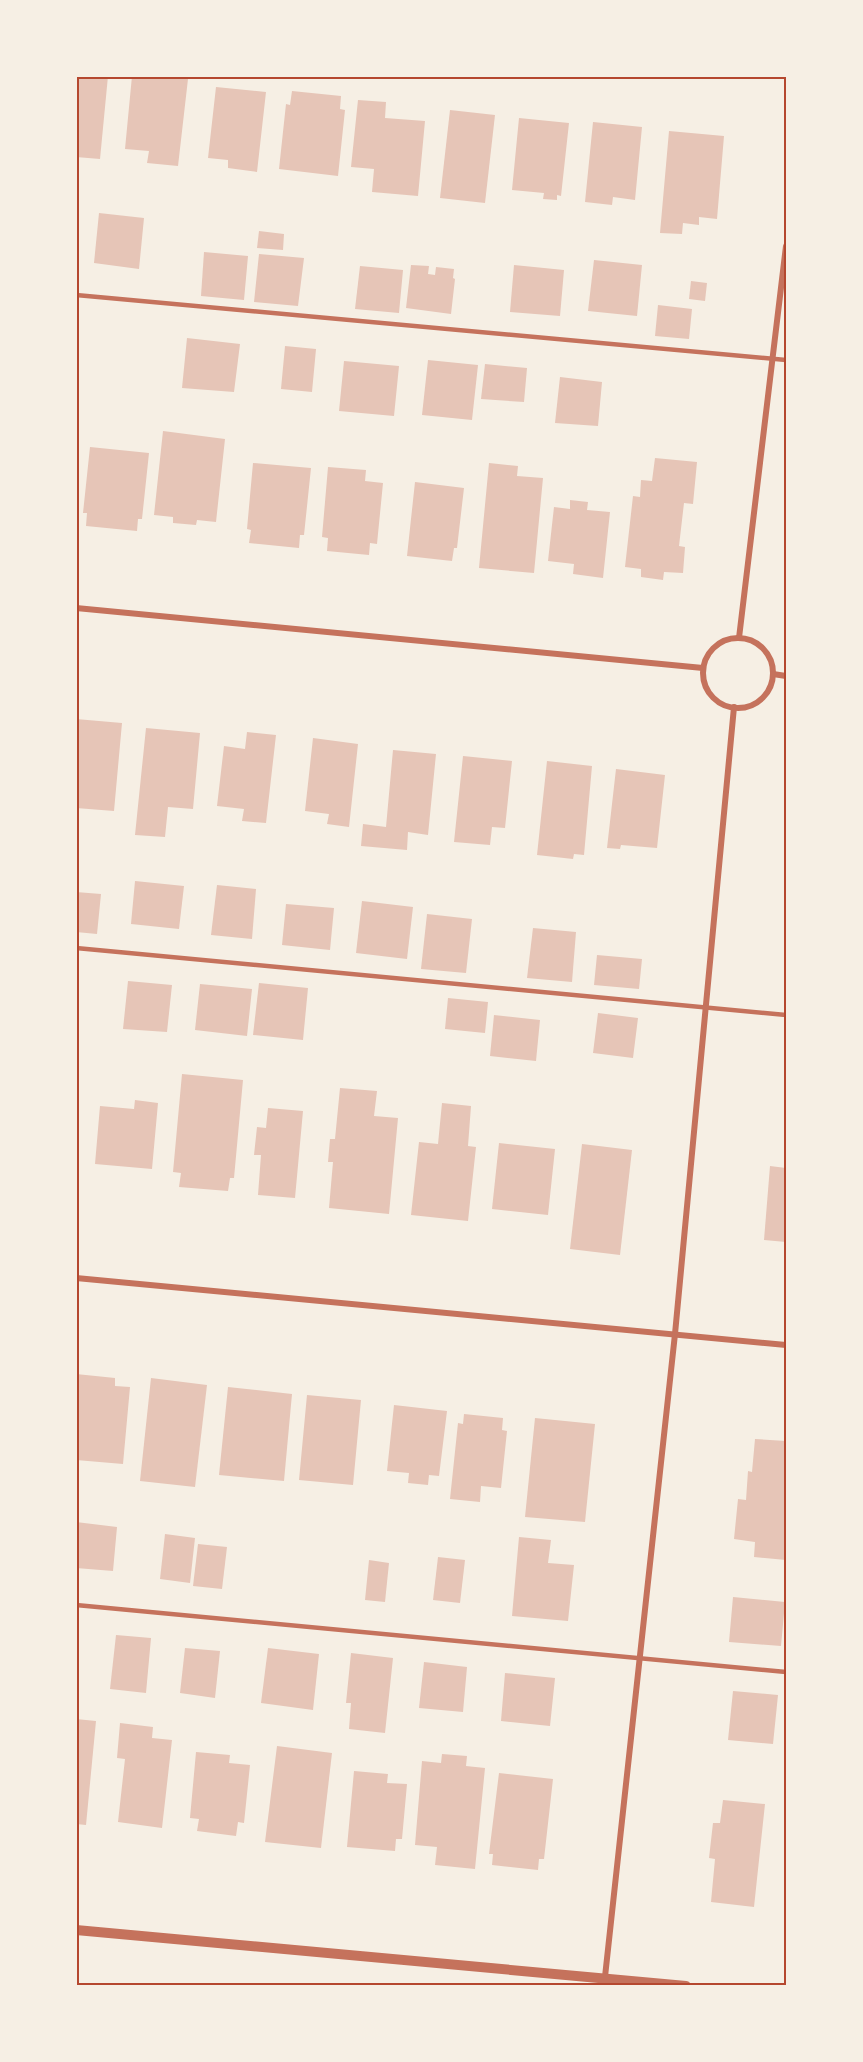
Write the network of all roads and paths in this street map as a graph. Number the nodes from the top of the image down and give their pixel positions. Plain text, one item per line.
1 (786, 246) edge
2 (76, 295) edge
3 (773, 359) junction
4 (786, 360) edge
5 (76, 608) edge
6 (739, 638) junction
7 (703, 668) junction
8 (773, 674) junction
9 (786, 676) edge
10 (734, 707) junction
11 (76, 948) edge
12 (707, 1007) junction
13 (786, 1015) edge
14 (76, 1278) edge
15 (675, 1335) junction
16 (786, 1344) edge
17 (76, 1605) edge
18 (639, 1659) junction
19 (786, 1672) edge
20 (76, 1930) edge
21 (605, 1982) edge
22 (686, 1986) edge

1 - 3 street
2 - 3 lane
3 - 4 lane
3 - 6 street
5 - 7 street
6 - 7 street
6 - 8 street
7 - 10 street
8 - 9 street
8 - 10 street
10 - 12 street
11 - 12 lane
12 - 13 lane
12 - 15 street
14 - 15 street
15 - 16 street
15 - 18 street
17 - 18 lane
18 - 19 lane
18 - 21 street
20 - 21 street
21 - 22 street

